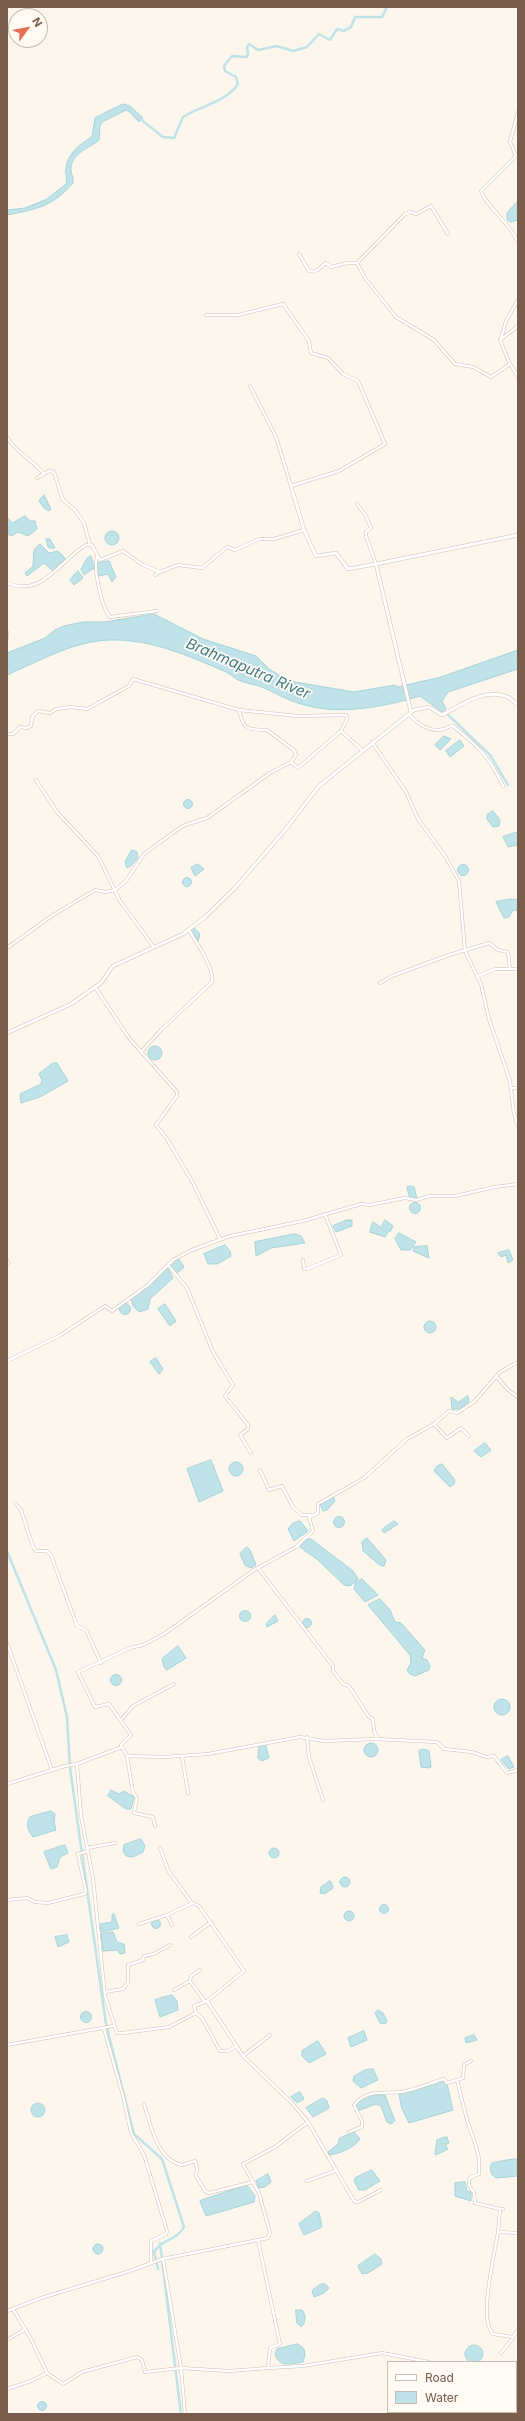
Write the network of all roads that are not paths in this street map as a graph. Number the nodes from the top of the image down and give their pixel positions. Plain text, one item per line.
1 (518, 112) edge
2 (448, 234) dead end
3 (518, 243) edge
4 (299, 254) dead end
5 (357, 264) junction
6 (518, 300) edge
7 (206, 315) dead end
8 (518, 326) edge
9 (501, 338) junction
10 (510, 364) junction
11 (518, 377) edge
12 (250, 386) dead end
13 (7, 437) edge
14 (44, 474) junction
15 (37, 478) dead end
16 (291, 486) junction
17 (357, 504) dead end
18 (304, 530) junction
19 (518, 536) edge
20 (90, 544) junction
21 (98, 557) junction
22 (376, 564) junction
23 (159, 572) junction
24 (155, 575) dead end
25 (7, 583) edge
26 (157, 611) dead end
27 (7, 632) edge
28 (7, 638) edge
29 (518, 705) edge
30 (239, 710) junction
31 (410, 713) junction
32 (341, 731) junction
33 (7, 734) edge
34 (372, 742) junction
35 (363, 751) junction
36 (292, 762) junction
37 (36, 780) dead end
38 (504, 786) dead end
39 (115, 890) junction
40 (189, 930) junction
41 (153, 946) junction
42 (7, 948) edge
43 (465, 951) junction
44 (510, 969) junction
45 (518, 969) edge
46 (478, 976) junction
47 (380, 984) dead end
48 (94, 987) junction
49 (7, 1033) edge
50 (141, 1052) junction
51 (511, 1088) junction
52 (518, 1088) edge
53 (518, 1126) edge
54 (518, 1184) edge
55 (325, 1214) junction
56 (220, 1239) junction
57 (303, 1260) dead end
58 (168, 1265) junction
59 (7, 1361) edge
60 (518, 1362) edge
61 (496, 1376) junction
62 (518, 1397) edge
63 (434, 1424) junction
64 (469, 1436) dead end
65 (252, 1453) dead end
66 (260, 1470) dead end
67 (16, 1504) dead end
68 (311, 1515) junction
69 (258, 1568) junction
70 (7, 1643) edge
71 (102, 1663) junction
72 (174, 1684) dead end
73 (121, 1720) junction
74 (306, 1737) junction
75 (378, 1739) junction
76 (122, 1747) junction
77 (127, 1756) junction
78 (182, 1756) junction
79 (77, 1764) junction
80 (52, 1770) junction
81 (518, 1770) edge
82 (7, 1784) edge
83 (188, 1793) dead end
84 (323, 1800) dead end
85 (155, 1826) dead end
86 (115, 1843) dead end
87 (160, 1848) dead end
88 (85, 1851) junction
89 (7, 1900) edge
90 (193, 1903) junction
91 (167, 1915) junction
92 (211, 1922) junction
93 (139, 1924) dead end
94 (172, 1925) dead end
95 (191, 1937) dead end
96 (170, 1944) dead end
97 (200, 1970) dead end
98 (190, 1981) junction
99 (174, 1990) dead end
100 (105, 1992) junction
101 (206, 2001) junction
102 (196, 2013) junction
103 (112, 2027) junction
104 (105, 2029) junction
105 (270, 2035) dead end
106 (7, 2045) edge
107 (236, 2047) junction
108 (243, 2056) junction
109 (471, 2061) dead end
110 (457, 2080) junction
111 (144, 2104) dead end
112 (308, 2122) junction
113 (349, 2132) dead end
114 (336, 2171) junction
115 (307, 2181) dead end
116 (253, 2182) junction
117 (381, 2190) dead end
118 (498, 2232) junction
119 (518, 2233) edge
120 (258, 2240) junction
121 (163, 2259) junction
122 (152, 2263) junction
123 (13, 2309) junction
124 (7, 2311) edge
125 (24, 2330) junction
126 (518, 2330) edge
127 (513, 2337) junction
128 (7, 2340) edge
129 (501, 2353) dead end
130 (424, 2361) edge
131 (179, 2368) junction
132 (268, 2368) junction
133 (47, 2373) junction
134 (7, 2389) edge
135 (185, 2414) edge

1 - 3 street
2 - 5 street
4 - 5 street
5 - 10 street
6 - 9 street
7 - 16 street
8 - 9 street
9 - 10 street
10 - 11 street
12 - 16 street
13 - 14 street
14 - 15 street
14 - 20 street
16 - 18 street
17 - 22 street
18 - 22 street
18 - 23 street
19 - 22 street
20 - 21 street
20 - 25 street
21 - 23 street
21 - 26 street
22 - 31 street
23 - 24 street
27 - 28 street
29 - 31 street
30 - 32 street
30 - 33 street
30 - 36 street
31 - 34 street
31 - 38 street
32 - 35 street
32 - 36 street
34 - 35 street
34 - 43 street
35 - 40 street
36 - 39 street
37 - 39 street
39 - 41 street
39 - 42 street
40 - 41 street
40 - 50 street
41 - 48 street
43 - 44 street
43 - 46 street
43 - 47 street
44 - 45 street
44 - 46 street
46 - 51 street
48 - 49 street
48 - 50 street
50 - 56 street
51 - 52 street
51 - 53 street
54 - 55 street
55 - 56 street
55 - 57 street
56 - 58 street
58 - 59 street
58 - 65 street
60 - 61 street
61 - 62 street
61 - 63 street
63 - 64 street
63 - 68 street
66 - 68 street
67 - 71 street
68 - 69 street
69 - 71 street
69 - 75 street
70 - 80 street
71 - 73 street
72 - 73 street
73 - 76 street
74 - 75 street
74 - 78 street
74 - 84 street
75 - 81 street
76 - 77 street
76 - 79 street
77 - 78 street
77 - 85 street
78 - 83 street
79 - 80 street
79 - 88 street
80 - 82 street
86 - 88 street
87 - 90 street
88 - 89 street
88 - 100 street
90 - 91 street
90 - 92 street
91 - 93 street
91 - 94 street
92 - 95 street
92 - 101 street
96 - 100 street
97 - 98 street
98 - 99 street
98 - 101 street
100 - 103 street
101 - 102 street
101 - 107 street
102 - 103 street
102 - 107 street
103 - 104 street
104 - 106 street
104 - 122 street
105 - 108 street
107 - 108 street
108 - 112 street
109 - 110 street
110 - 113 street
110 - 118 street
111 - 116 street
112 - 114 street
112 - 116 street
114 - 115 street
114 - 117 street
116 - 120 street
118 - 119 street
118 - 127 street
120 - 121 street
120 - 132 street
121 - 122 street
121 - 131 street
122 - 123 street
123 - 124 street
123 - 125 street
125 - 128 street
125 - 133 street
126 - 127 street
127 - 129 street
130 - 132 street
131 - 132 street
131 - 133 street
131 - 135 street
133 - 134 street

